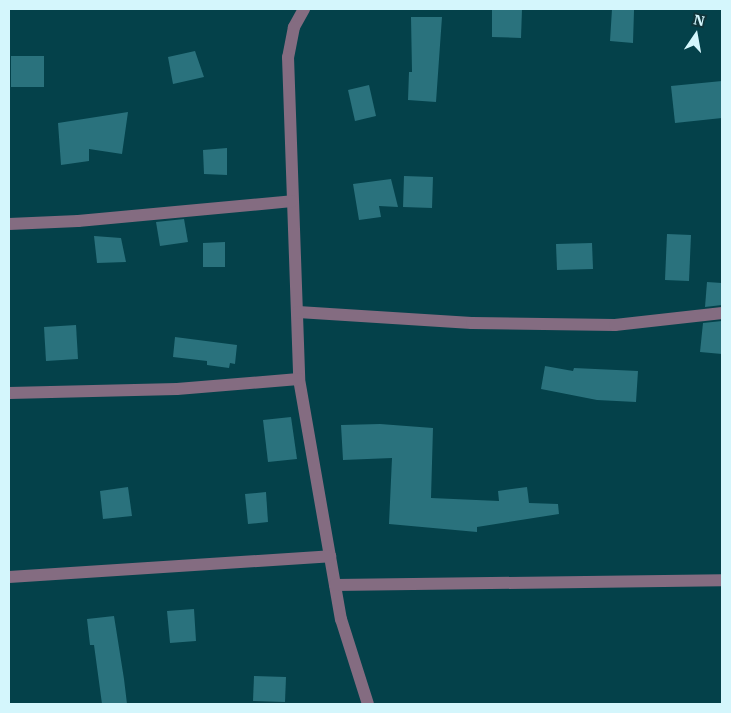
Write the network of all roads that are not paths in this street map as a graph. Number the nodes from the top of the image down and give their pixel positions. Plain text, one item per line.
1 (304, 9) edge
2 (292, 201) junction
3 (9, 224) edge
4 (298, 312) junction
5 (722, 312) edge
6 (299, 379) junction
7 (9, 393) edge
8 (330, 556) junction
9 (9, 577) edge
10 (722, 580) edge
11 (334, 585) junction
12 (368, 704) edge

1 - 2 street
2 - 3 street
2 - 4 street
4 - 5 street
4 - 6 street
6 - 7 street
6 - 8 street
8 - 9 street
8 - 11 street
10 - 11 street
11 - 12 street

